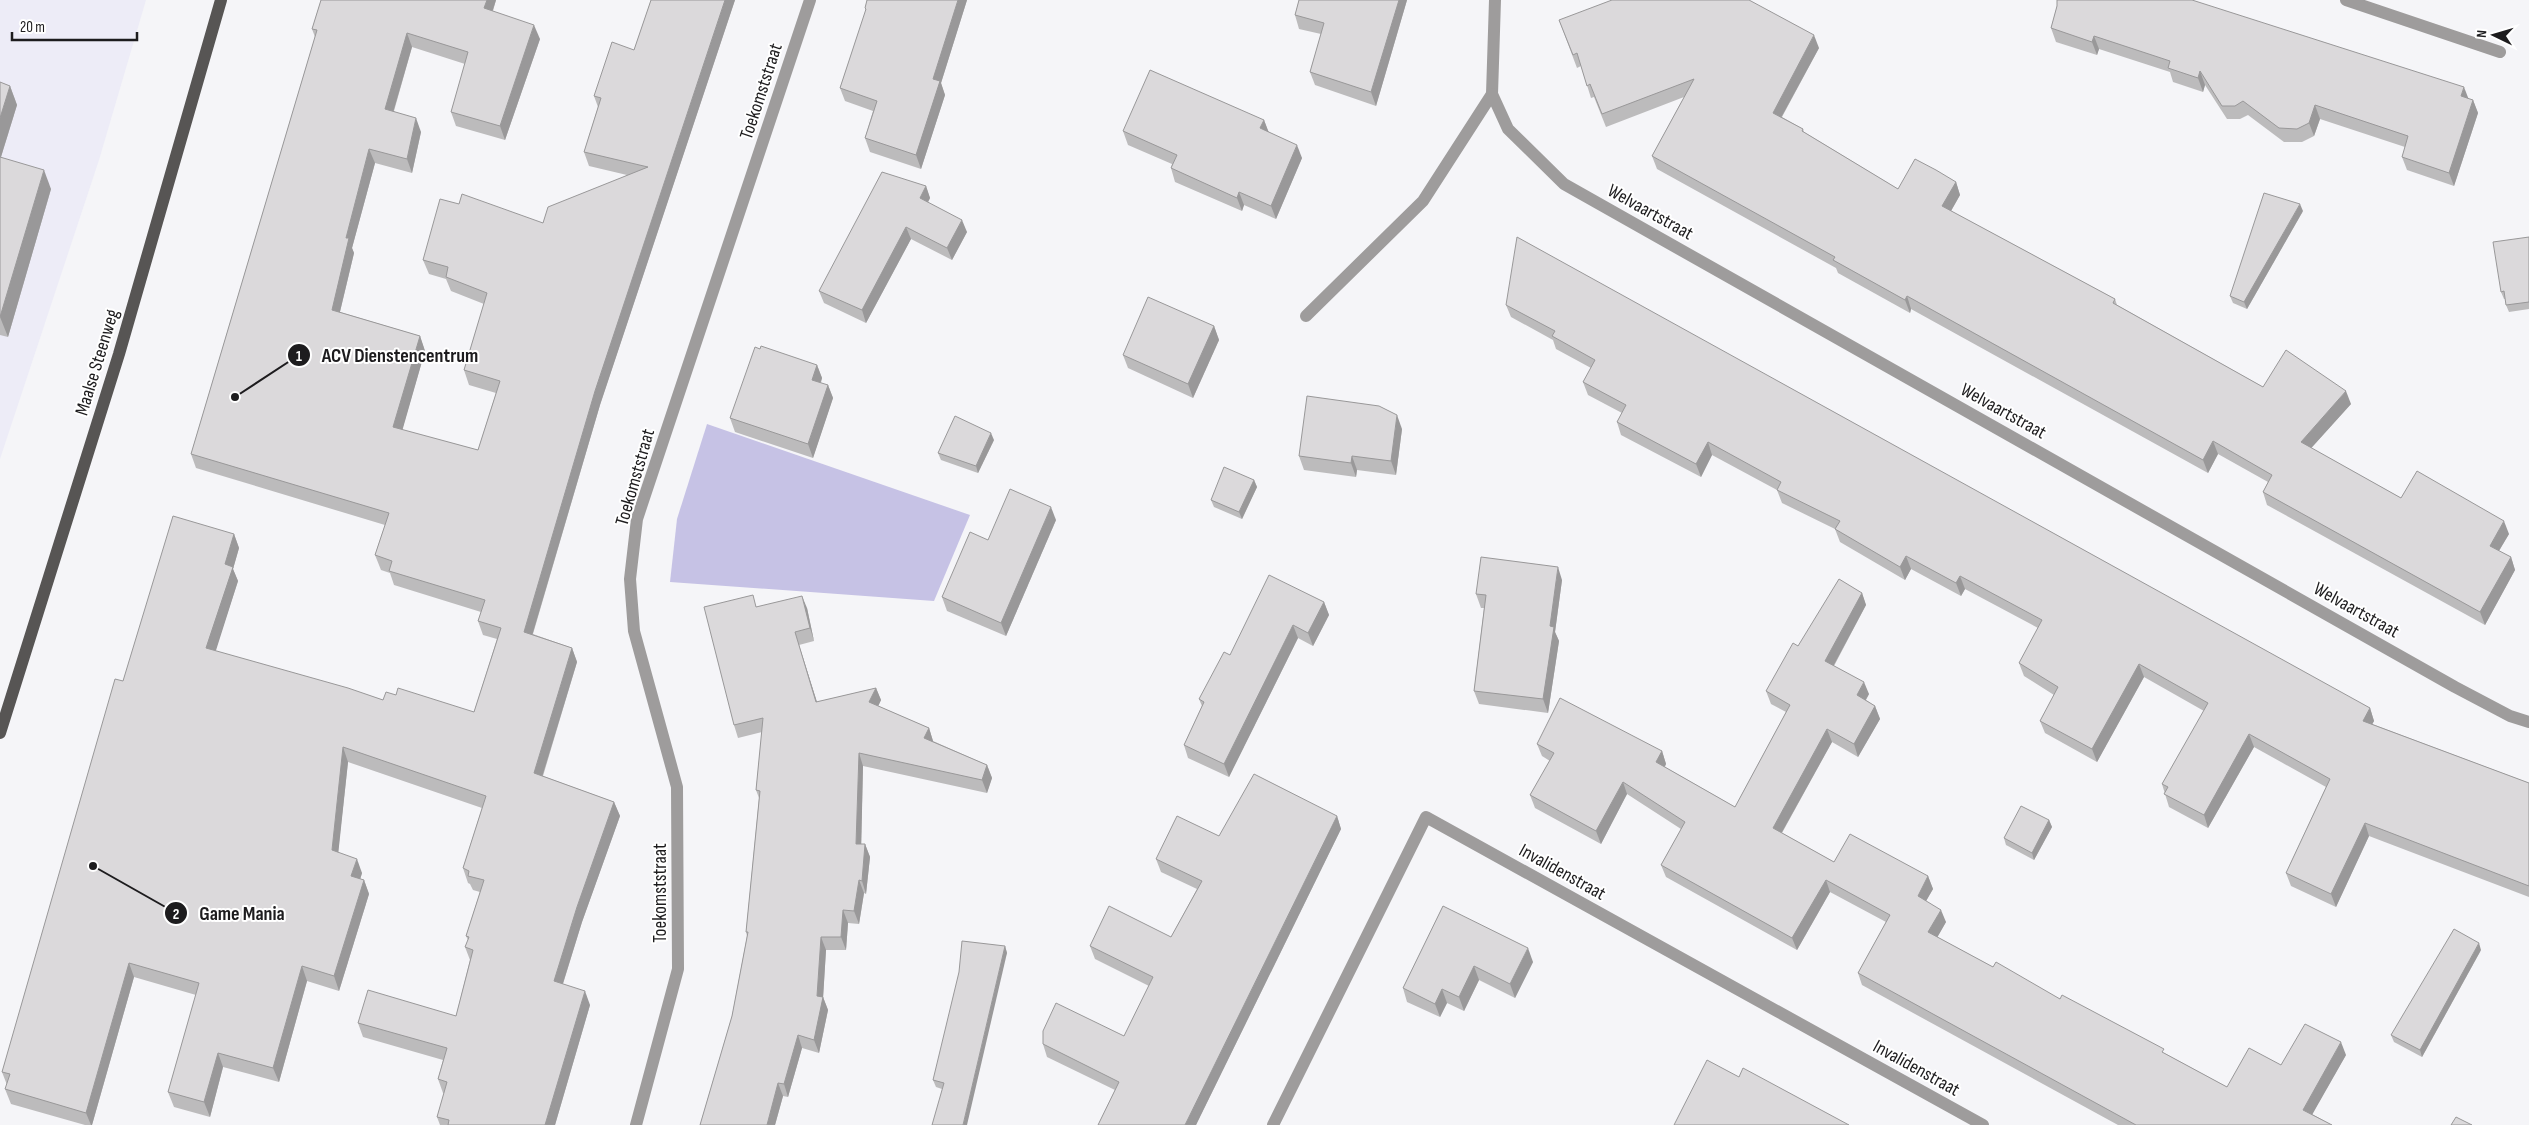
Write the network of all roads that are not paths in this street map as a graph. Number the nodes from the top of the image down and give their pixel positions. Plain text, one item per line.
1 (220, 0) edge
2 (810, 0) edge
3 (1495, 0) edge
4 (2346, 0) edge
5 (2500, 52) dead end
6 (1492, 94) junction
7 (1306, 316) dead end
8 (2529, 722) edge
9 (0, 733) edge
10 (636, 1125) edge
11 (1273, 1125) edge
12 (1983, 1125) edge

1 - 9 main road, Maalse Steenweg
2 - 10 street, Toekomststraat
3 - 6 street, Welvaartstraat
4 - 5 street
6 - 7 street
6 - 8 street, Welvaartstraat
11 - 12 street, Invalidenstraat

